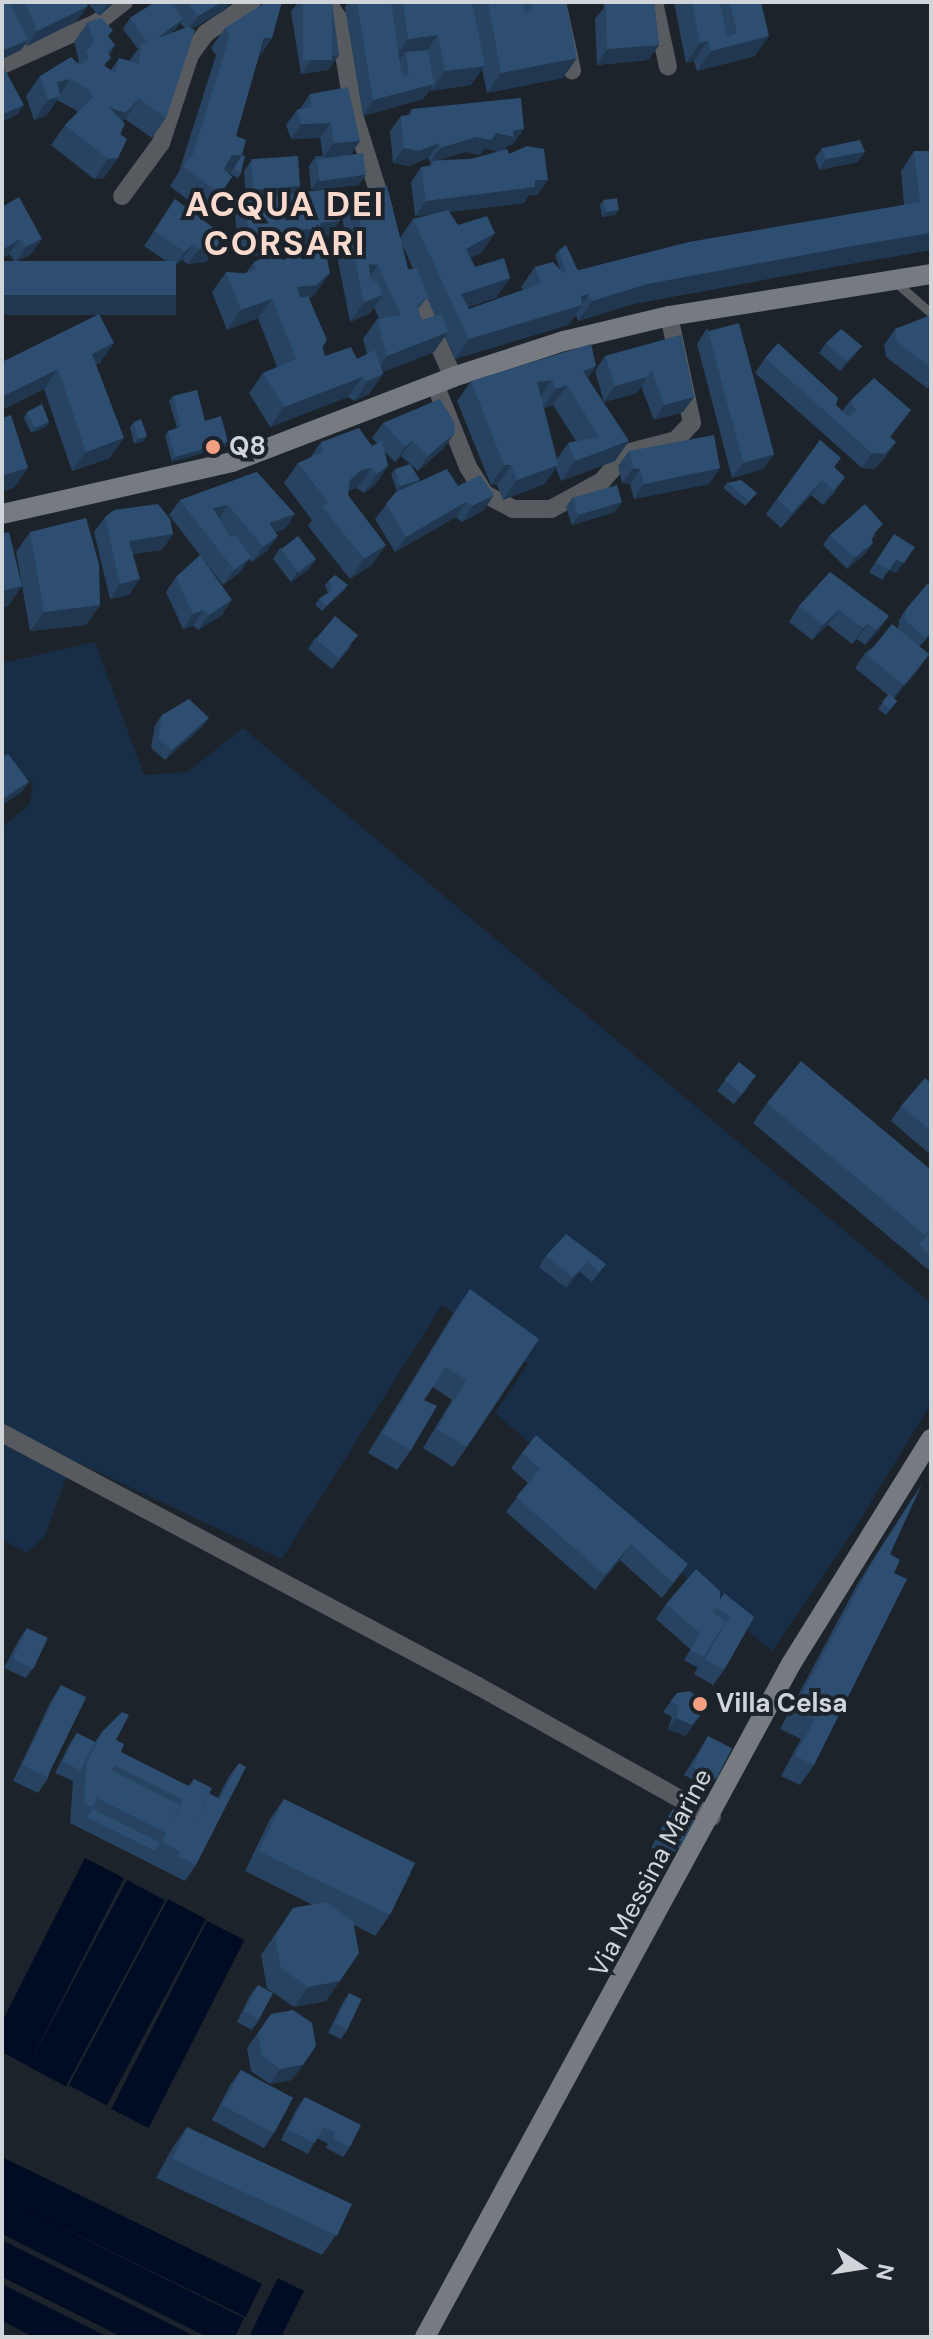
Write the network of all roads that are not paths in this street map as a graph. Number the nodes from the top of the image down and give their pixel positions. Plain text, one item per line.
1 (124, 2) edge
2 (252, 2) edge
3 (327, 2) edge
4 (557, 2) edge
5 (654, 2) edge
6 (2, 65) edge
7 (668, 67) dead end
8 (572, 70) edge
9 (122, 196) dead end
10 (390, 233) edge
11 (402, 261) edge
12 (931, 274) edge
13 (892, 280) junction
14 (931, 313) edge
15 (669, 316) junction
16 (444, 380) junction
17 (2, 514) edge
18 (2, 1433) edge
19 (931, 1439) edge
20 (712, 1817) junction
21 (425, 2337) edge

1 - 6 street
2 - 9 street
3 - 10 street
4 - 8 street
5 - 7 street
11 - 16 street
12 - 13 main road
13 - 14 lane
13 - 15 main road
15 - 16 main road
15 - 16 street
16 - 17 main road
18 - 20 street
19 - 20 main road, Via Messina Marine
20 - 21 main road, Via Messina Marine

